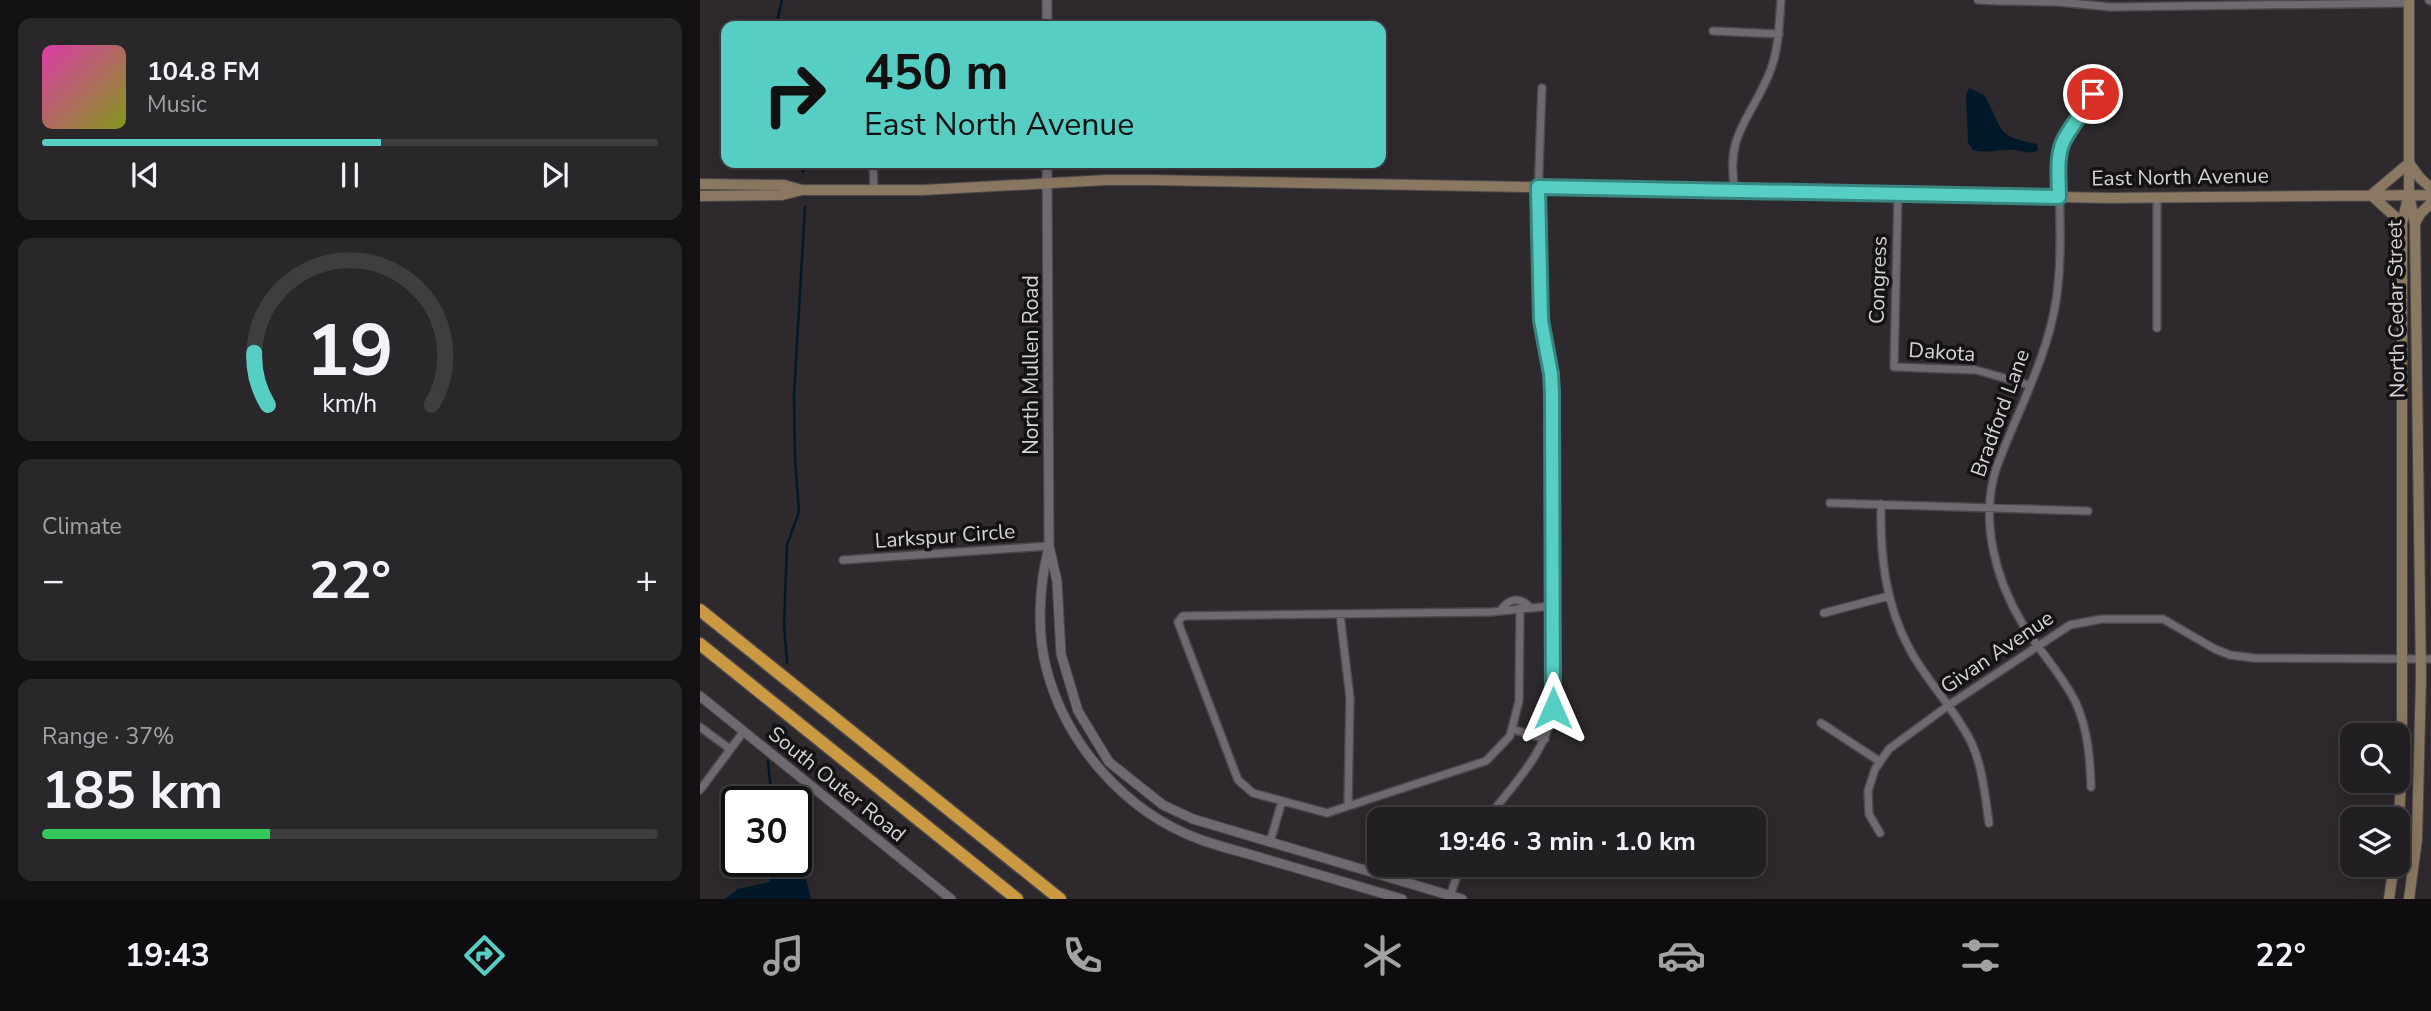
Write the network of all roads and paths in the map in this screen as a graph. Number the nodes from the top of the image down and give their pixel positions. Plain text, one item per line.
1 (1047, 0) edge
2 (1780, 0) edge
3 (1979, 0) edge
4 (2001, 1) edge
5 (2409, 1) edge
6 (2228, 3) edge
7 (1047, 21) edge
8 (1713, 31) dead end
9 (1779, 34) junction
10 (2089, 78) dead end
11 (1542, 88) dead end
12 (2409, 163) junction
13 (873, 168) edge
14 (1047, 168) edge
15 (1047, 183) junction
16 (700, 184) edge
17 (768, 185) junction
18 (1538, 187) junction
19 (2431, 188) edge
20 (700, 190) edge
21 (802, 190) junction
22 (874, 190) junction
23 (1735, 190) junction
24 (1898, 193) junction
25 (2409, 194) junction
26 (2371, 195) junction
27 (2431, 195) edge
28 (700, 196) edge
29 (2059, 197) junction
30 (2157, 198) junction
31 (2431, 203) edge
32 (2402, 223) junction
33 (2414, 224) junction
34 (2157, 328) dead end
35 (1894, 367) joint
36 (2029, 385) junction
37 (1830, 503) dead end
38 (1881, 505) junction
39 (1989, 509) junction
40 (2088, 511) dead end
41 (1049, 546) junction
42 (843, 559) dead end
43 (1889, 596) junction
44 (1553, 606) junction
45 (1520, 608) junction
46 (1531, 608) junction
47 (700, 609) edge
48 (1500, 611) junction
49 (1825, 613) dead end
50 (1340, 614) junction
51 (700, 645) edge
52 (2037, 645) junction
53 (2403, 659) junction
54 (2426, 659) edge
55 (700, 696) edge
56 (1949, 705) junction
57 (1821, 723) dead end
58 (700, 727) edge
59 (1512, 729) junction
60 (744, 731) junction
61 (1545, 739) junction
62 (730, 749) junction
63 (1879, 761) junction
64 (2091, 787) dead end
65 (700, 790) edge
66 (1282, 801) junction
67 (1348, 806) junction
68 (1497, 807) edge
69 (2400, 807) edge
70 (1989, 822) dead end
71 (1880, 833) dead end
72 (1270, 842) junction
73 (1457, 877) edge
74 (2392, 877) edge
75 (1450, 897) edge
76 (951, 899) edge
77 (1017, 899) edge
78 (1060, 899) edge
79 (1402, 899) edge
80 (1462, 899) edge
81 (2389, 899) edge
82 (2409, 899) edge

1 - 7 street
2 - 9 street
3 - 4 street
4 - 6 street
5 - 6 street
5 - 12 main road
8 - 9 street
9 - 23 street
10 - 29 street, Bradford Lane
11 - 18 street
12 - 19 main road
12 - 25 main road
12 - 26 main road
13 - 22 street
14 - 15 street, North Mullen Road
15 - 18 main road, East North Avenue
15 - 22 main road, East North Avenue
15 - 41 street, North Mullen Road
16 - 17 main road
17 - 20 main road
17 - 21 main road
18 - 23 main road, East North Avenue
18 - 44 street
21 - 22 main road, East North Avenue
21 - 28 main road
23 - 24 main road, East North Avenue
24 - 29 main road, East North Avenue
24 - 35 street, Congress
25 - 26 main road, East North Avenue
25 - 27 main road, East North Avenue
25 - 32 main road, North Cedar Street
25 - 33 main road, North Cedar Street
26 - 30 main road, East North Avenue
26 - 32 main road
29 - 30 main road, East North Avenue
29 - 36 street, Bradford Lane
30 - 34 street
31 - 33 main road
32 - 53 main road, North Cedar Street
33 - 54 main road, North Cedar Street
35 - 36 street, Dakota
36 - 39 street, Bradford Lane
37 - 38 street
38 - 39 street
38 - 43 street
39 - 40 street
39 - 52 street, Bradford Lane
41 - 42 street, Larkspur Circle
41 - 72 street
41 - 79 street
43 - 49 street
43 - 56 street
44 - 46 street
44 - 61 street
45 - 46 street
45 - 48 street
45 - 59 street
46 - 48 street
47 - 78 highway
48 - 50 street
50 - 66 street
50 - 67 street
51 - 77 highway
52 - 53 street, Givan Avenue
52 - 56 street, Givan Avenue
52 - 64 street, Bradford Lane
53 - 54 street, Givan Avenue
53 - 69 main road, North Cedar Street
54 - 82 main road, North Cedar Street
55 - 60 street, South Outer Road
56 - 63 street, Givan Avenue
56 - 70 street
57 - 63 street
58 - 62 street
59 - 61 street
59 - 67 street
60 - 62 street
60 - 76 street, South Outer Road
61 - 68 street
62 - 65 street
63 - 71 street, Givan Avenue
66 - 67 street
66 - 72 street
72 - 75 street
73 - 75 street
74 - 81 main road
75 - 80 street

